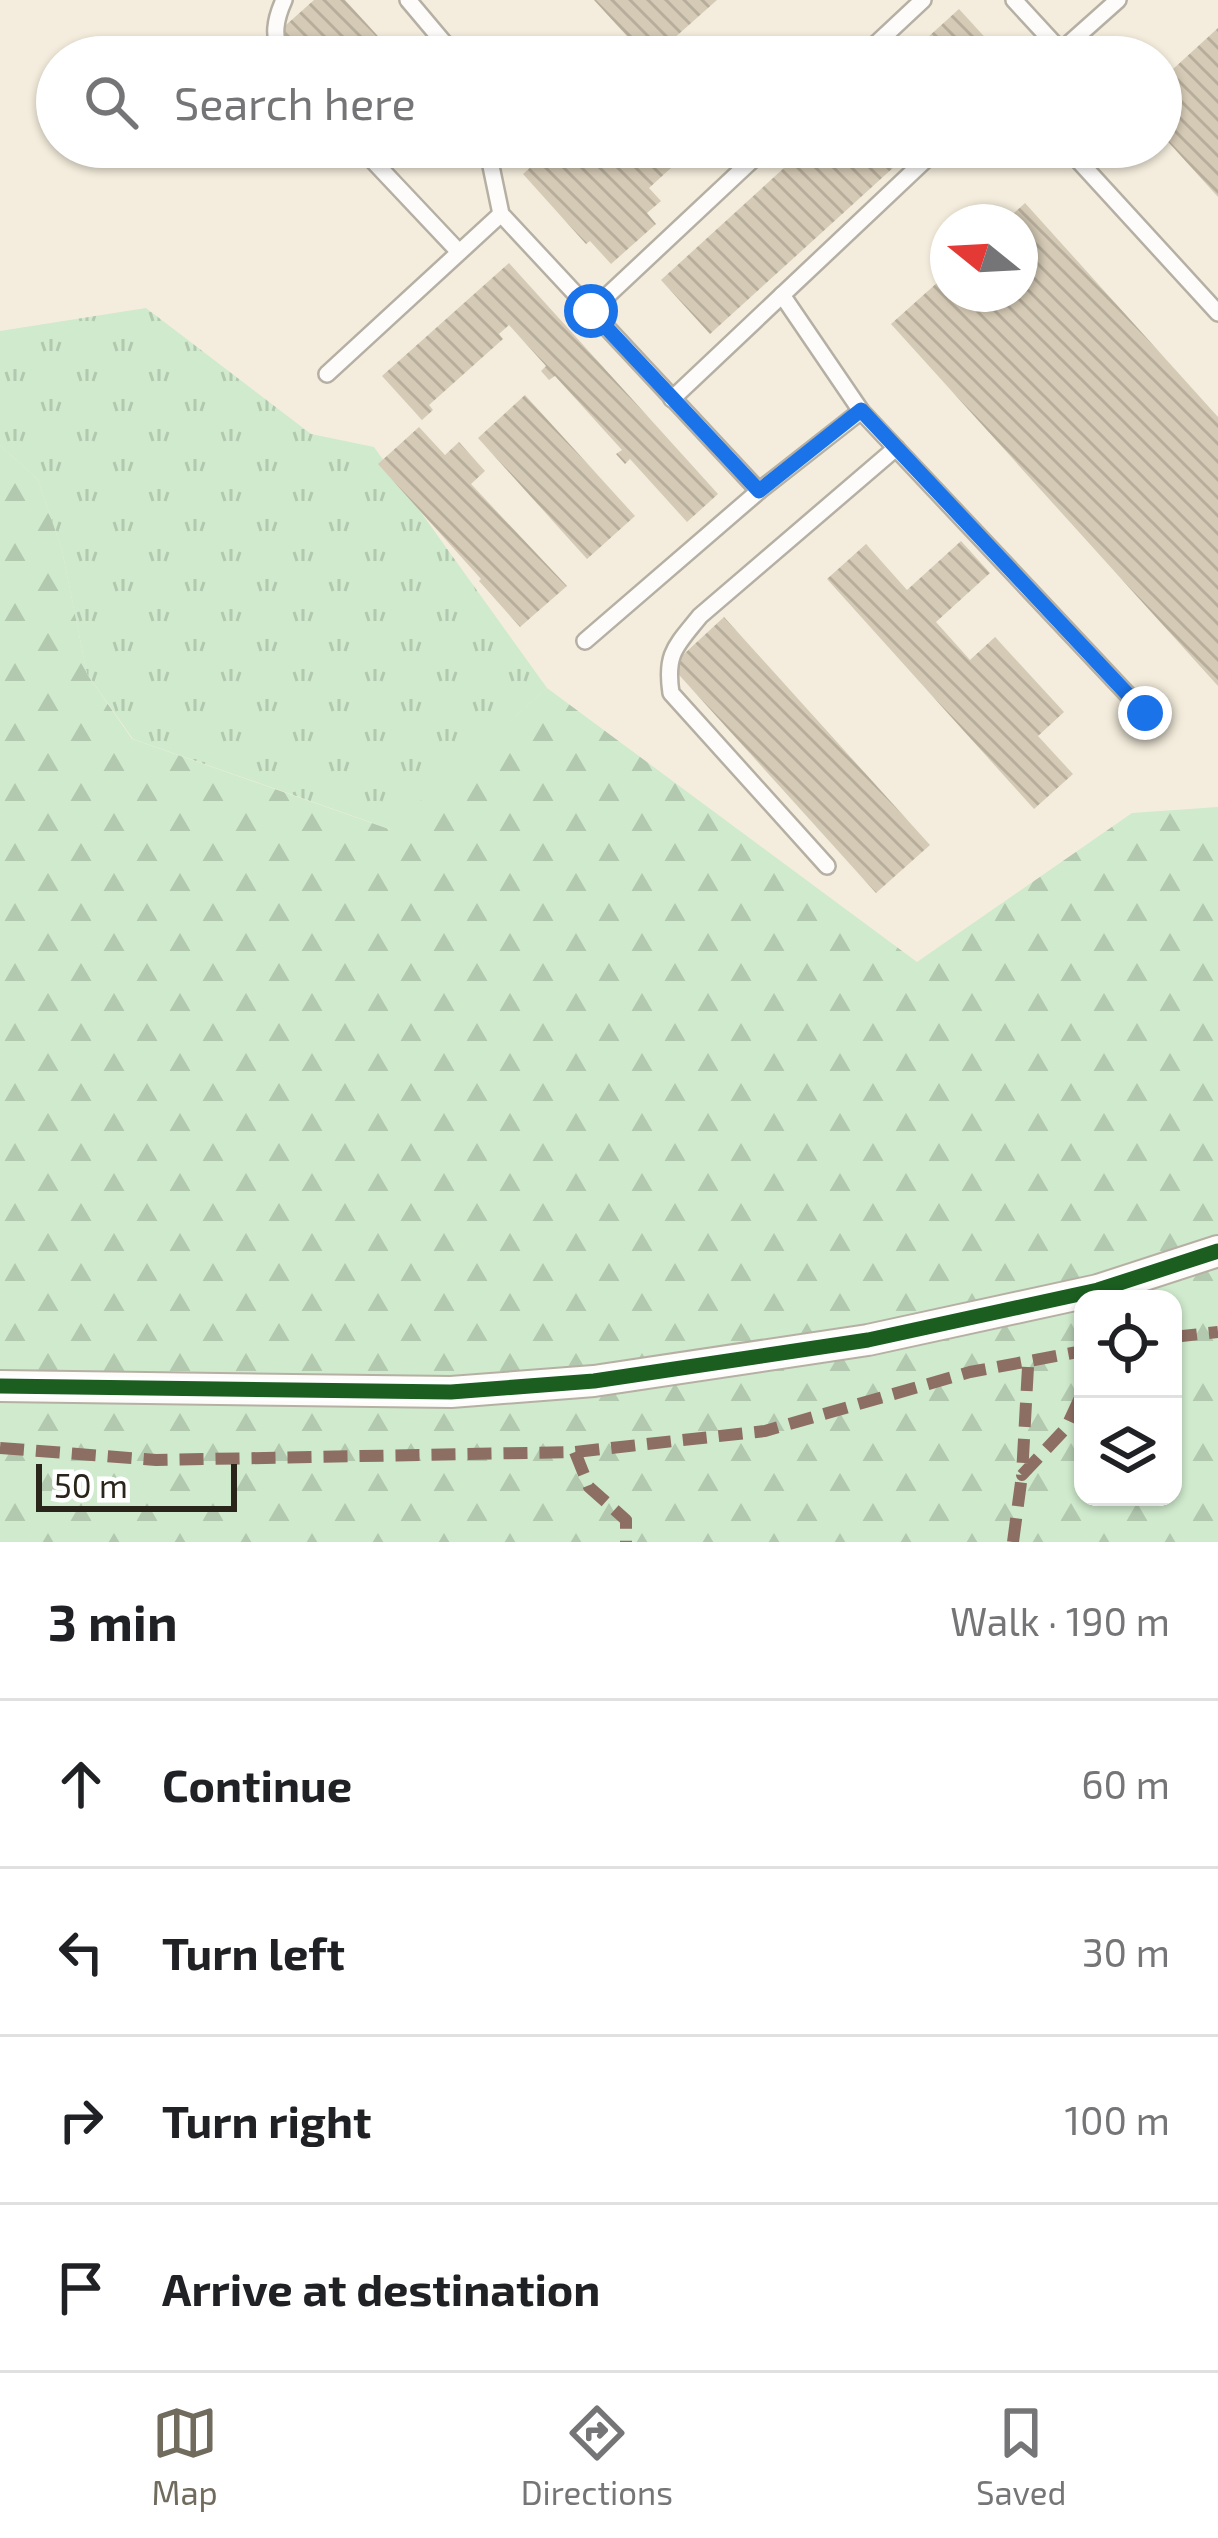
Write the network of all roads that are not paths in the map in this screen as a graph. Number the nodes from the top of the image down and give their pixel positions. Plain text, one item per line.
1 (284, 0) edge
2 (408, 0) edge
3 (922, 0) edge
4 (1014, 0) edge
5 (1118, 0) edge
6 (275, 36) edge
7 (439, 36) edge
8 (884, 36) edge
9 (1043, 36) edge
10 (1078, 36) edge
11 (380, 168) edge
12 (491, 168) edge
13 (744, 168) edge
14 (917, 168) edge
15 (1085, 168) edge
16 (501, 214) junction
17 (459, 252) junction
18 (782, 295) junction
19 (591, 311) junction
20 (1218, 313) edge
21 (327, 374) dead end
22 (672, 399) junction
23 (861, 410) junction
24 (896, 448) junction
25 (759, 491) junction
26 (584, 640) dead end
27 (1145, 713) dead end
28 (826, 866) dead end
29 (1218, 1251) edge
30 (0, 1386) edge

1 - 6 lane
2 - 7 lane
3 - 8 lane
4 - 9 lane
5 - 10 lane
11 - 17 lane
12 - 16 lane
13 - 19 lane
14 - 18 lane
15 - 20 lane
16 - 17 lane
16 - 19 lane
17 - 21 lane
18 - 22 lane
18 - 23 lane
19 - 22 lane
22 - 25 lane
23 - 24 lane
23 - 25 lane
24 - 27 lane
24 - 28 lane
25 - 26 lane
29 - 30 street

